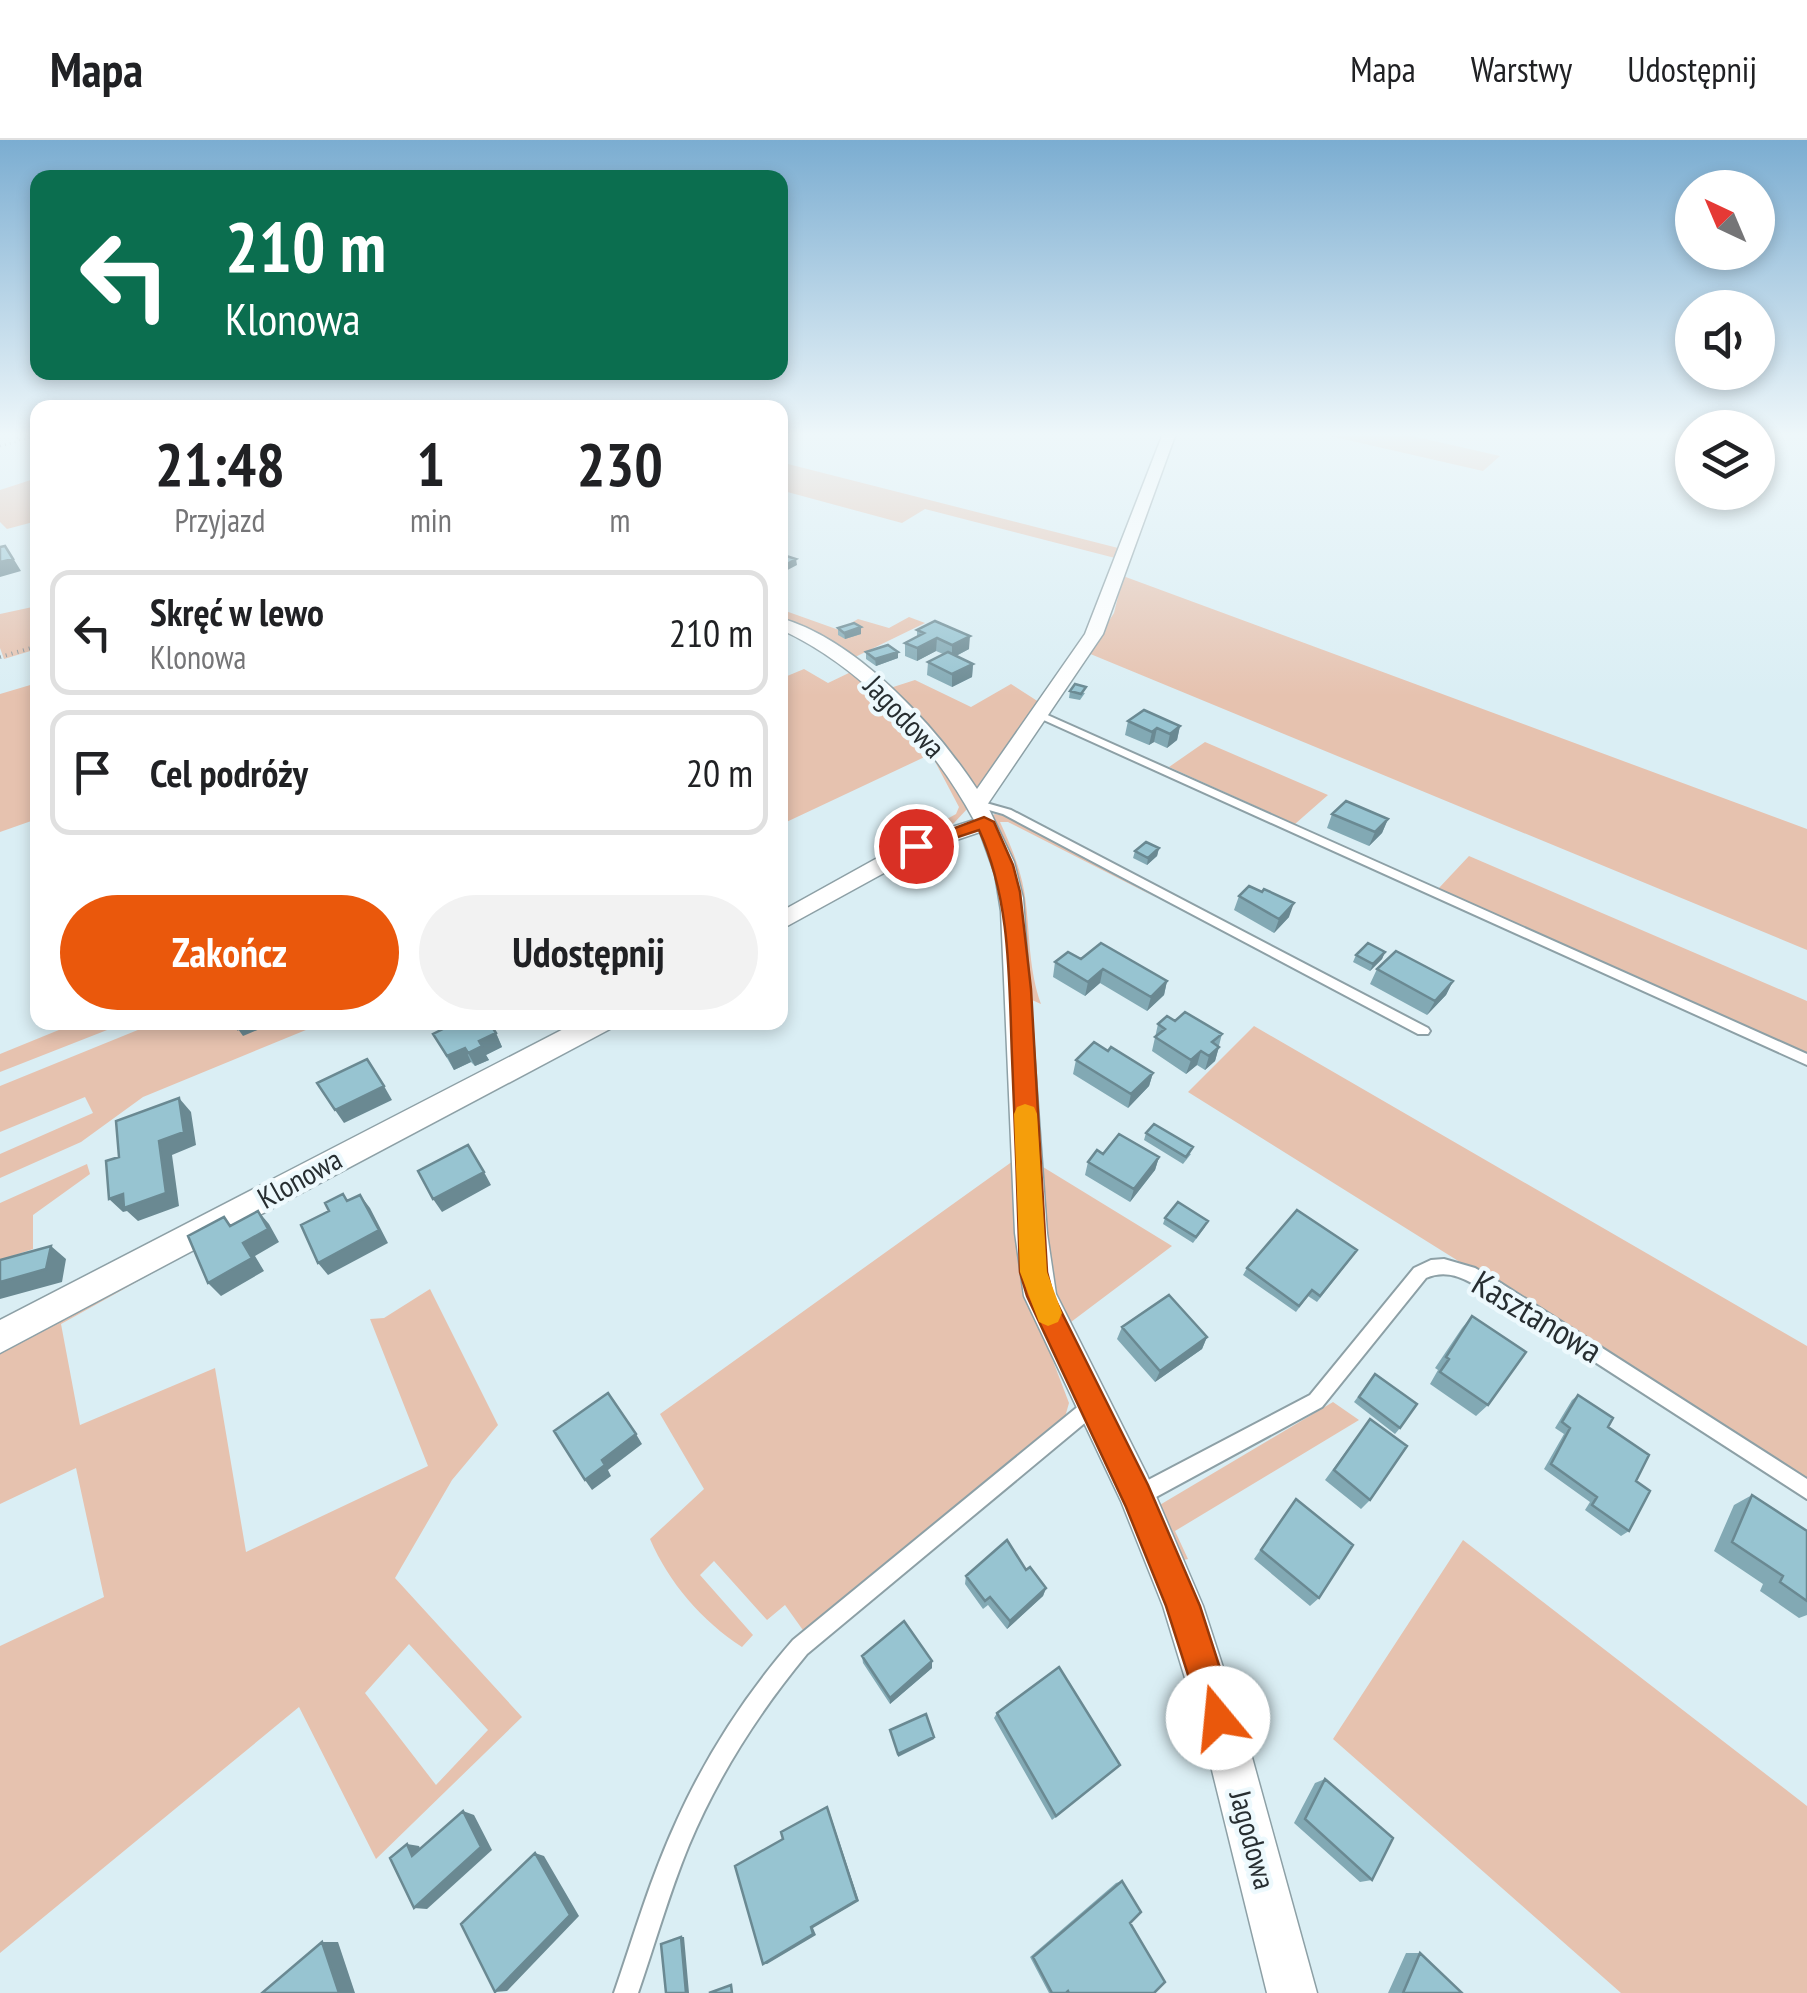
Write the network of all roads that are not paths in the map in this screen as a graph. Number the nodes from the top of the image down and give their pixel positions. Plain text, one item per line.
1 (1136, 522) edge
2 (788, 627) edge
3 (1040, 714) junction
4 (980, 811) junction
5 (788, 918) edge
6 (586, 1030) edge
7 (1422, 1032) dead end
8 (1807, 1060) edge
9 (0, 1337) edge
10 (1093, 1406) junction
11 (1807, 1490) edge
12 (1137, 1496) junction
13 (626, 1993) edge
14 (1292, 1993) edge

1 - 3 street
2 - 4 street, Jagodowa
3 - 4 street
3 - 8 lane
4 - 5 street
4 - 7 lane
4 - 10 street, Jagodowa
6 - 9 street, Klonowa
10 - 12 street, Jagodowa
10 - 13 lane
11 - 12 lane, Kasztanowa
12 - 14 street, Jagodowa

